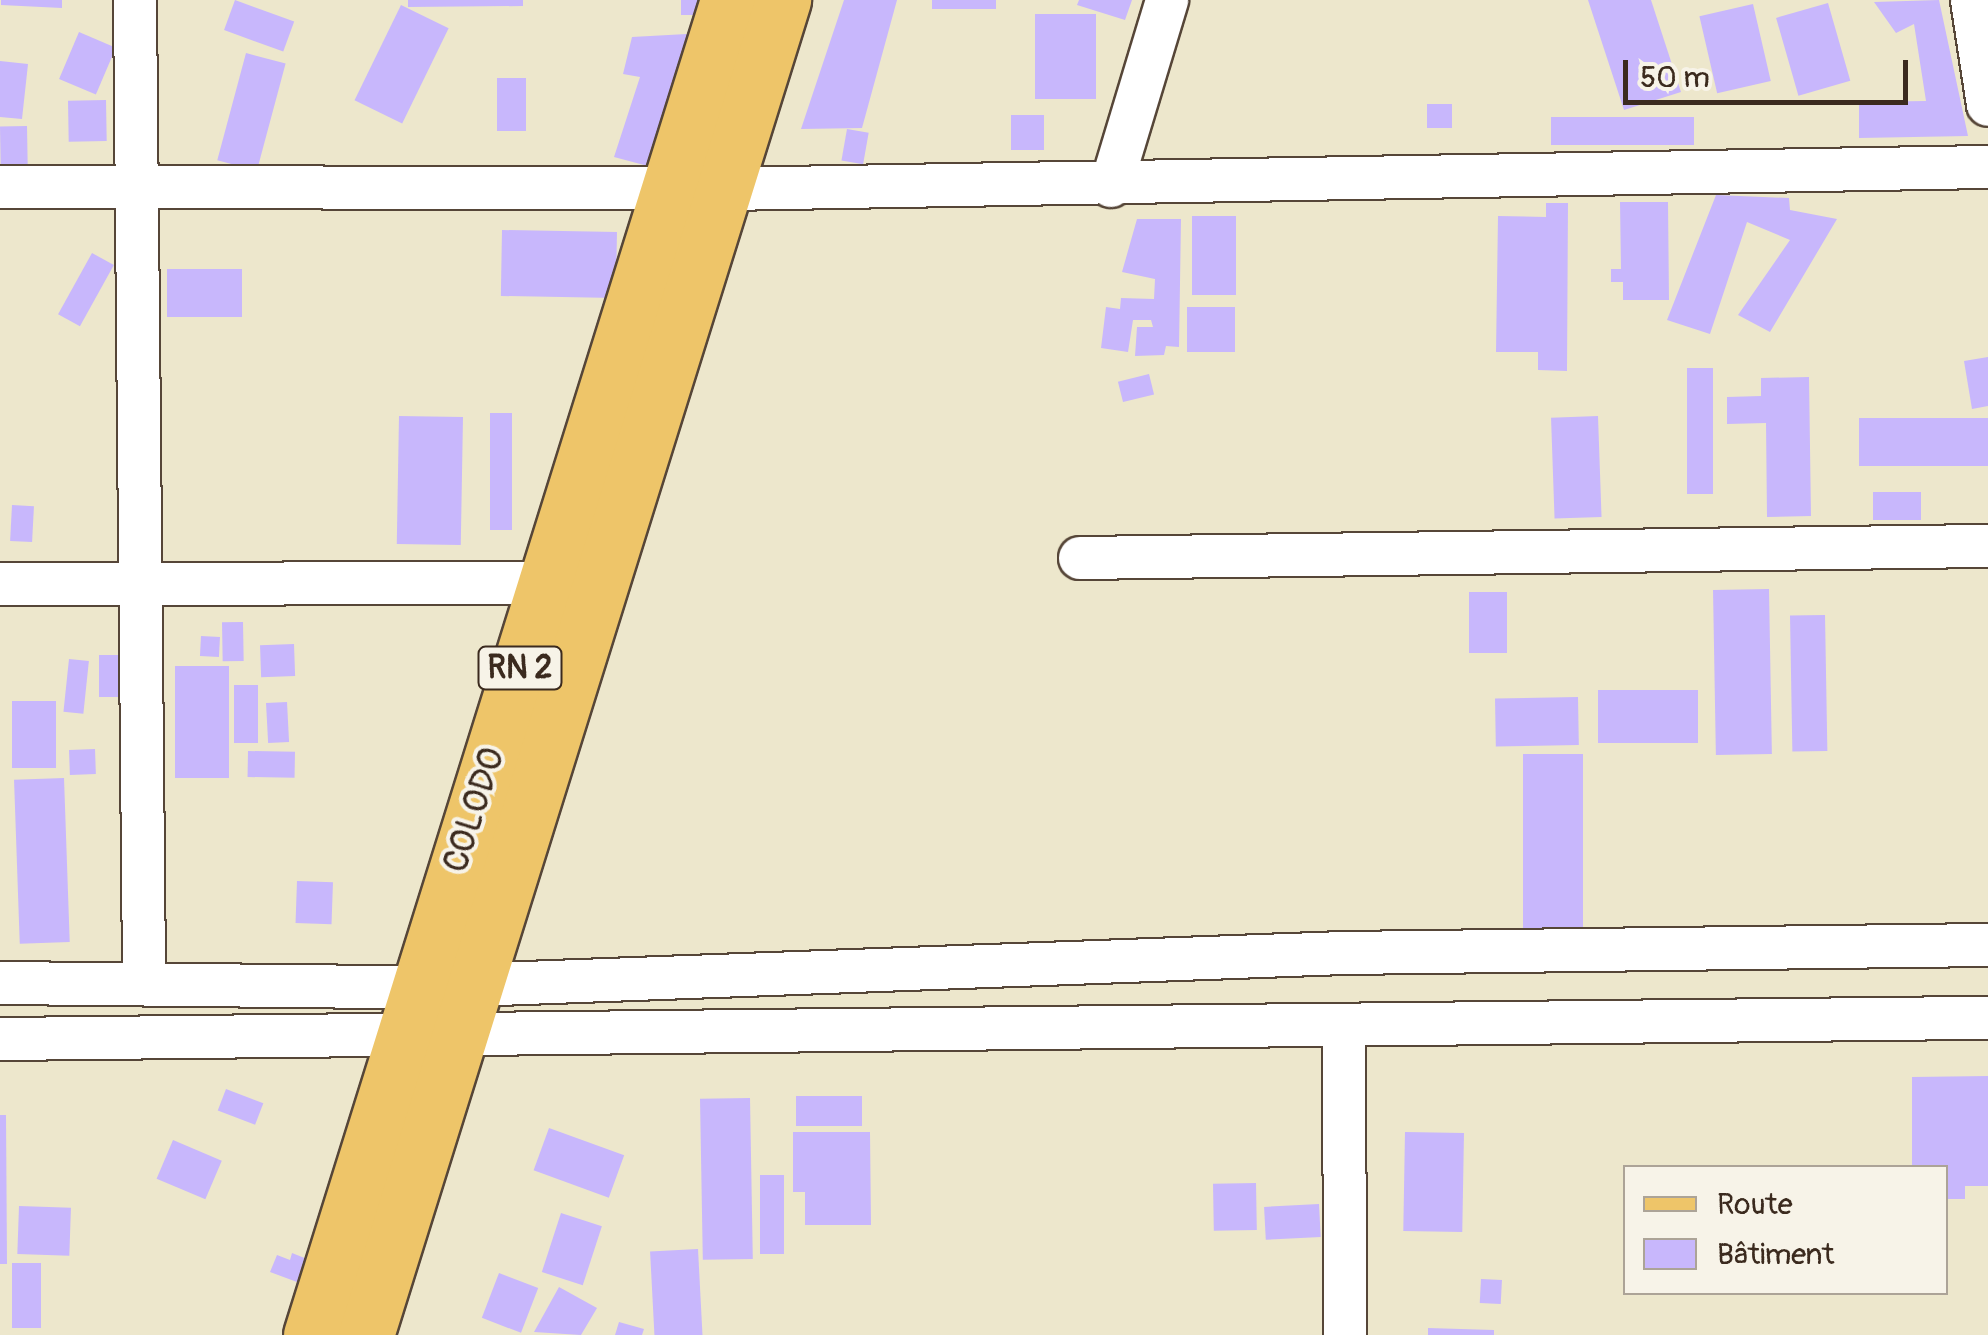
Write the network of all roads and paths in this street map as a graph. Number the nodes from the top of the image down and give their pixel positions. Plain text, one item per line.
1 (135, 0) edge
2 (728, 0) edge
3 (782, 0) edge
4 (1166, 0) edge
5 (1972, 0) edge
6 (1988, 105) edge
7 (1988, 167) edge
8 (137, 184) junction
9 (1111, 186) junction
10 (0, 187) edge
11 (669, 188) junction
12 (726, 189) junction
13 (1988, 546) edge
14 (1080, 558) dead end
15 (0, 584) edge
16 (141, 584) junction
17 (547, 584) junction
18 (1988, 945) edge
19 (144, 981) junction
20 (0, 983) edge
21 (468, 1010) junction
22 (409, 1011) junction
23 (1988, 1018) edge
24 (1344, 1028) junction
25 (0, 1039) edge
26 (311, 1335) edge
27 (366, 1335) edge
28 (1345, 1335) edge

1 - 8 street
2 - 11 main road, COLODO / RN 2
3 - 12 main road, COLODO / RN 2
4 - 9 street
5 - 6 street
7 - 9 street
8 - 10 street
8 - 11 street
8 - 16 street
9 - 12 street
11 - 17 main road, COLODO / RN 2
12 - 21 main road, COLODO / RN 2
13 - 14 street
15 - 16 street
16 - 17 street
16 - 19 street
17 - 22 main road, COLODO / RN 2
18 - 21 street
19 - 20 street
19 - 22 street
21 - 22 street
21 - 24 street
21 - 27 main road, COLODO / RN 2
22 - 25 street
22 - 26 main road, COLODO / RN 2
23 - 24 street
24 - 28 street

